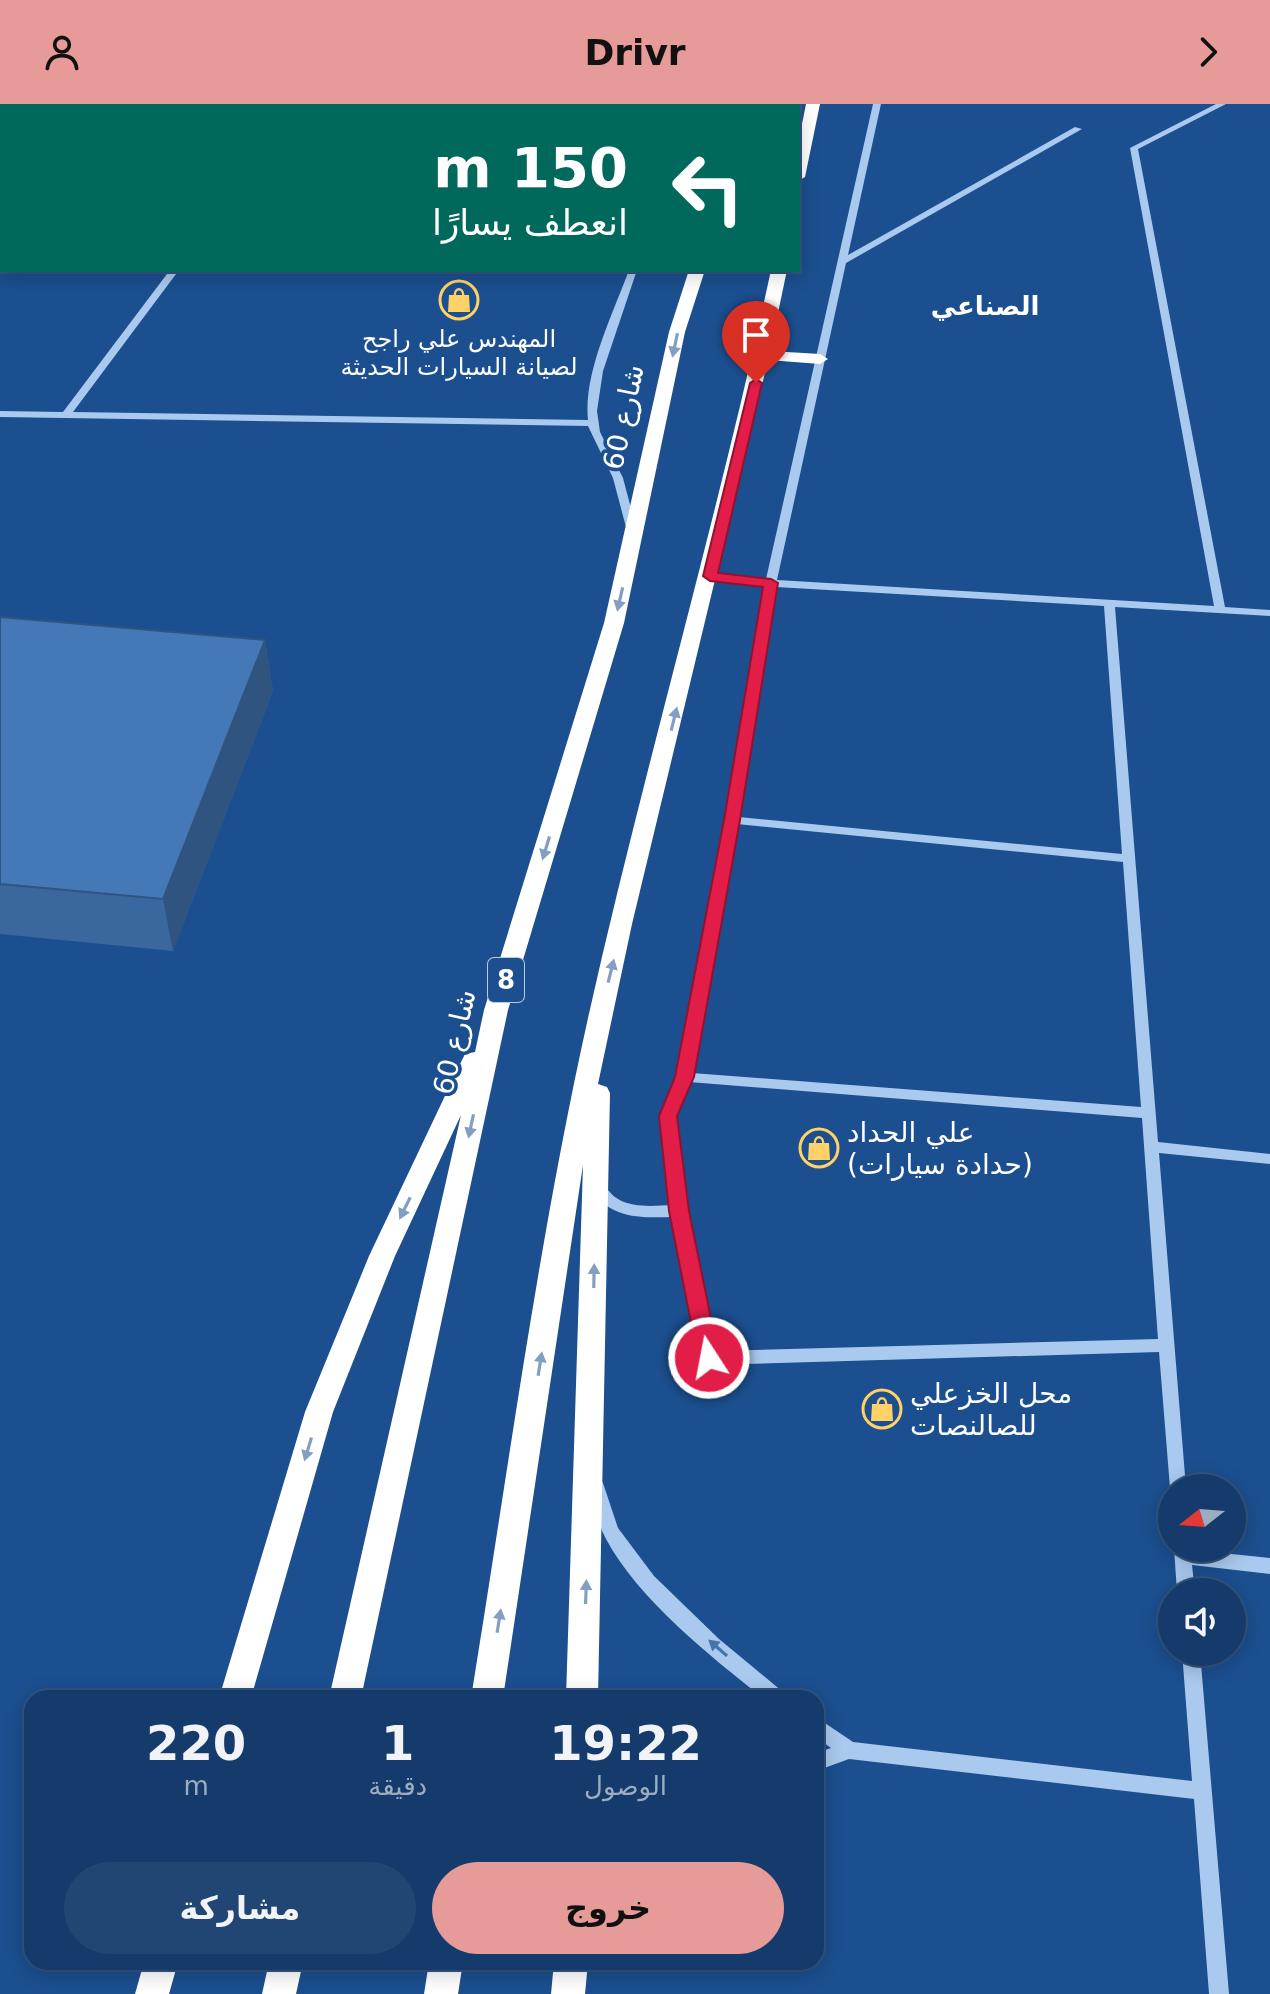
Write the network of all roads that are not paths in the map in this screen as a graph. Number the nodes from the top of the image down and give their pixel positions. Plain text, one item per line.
1 (813, 104) edge
2 (877, 104) edge
3 (1222, 104) edge
4 (1078, 129) dead end
5 (800, 167) edge
6 (843, 261) junction
7 (173, 272) edge
8 (632, 272) edge
9 (696, 272) edge
10 (779, 272) edge
11 (762, 355) junction
12 (820, 359) junction
13 (0, 414) edge
14 (66, 415) junction
15 (592, 423) junction
16 (633, 540) junction
17 (710, 576) junction
18 (771, 583) junction
19 (1109, 603) junction
20 (1220, 610) junction
21 (1270, 613) edge
22 (732, 820) junction
23 (1129, 859) junction
24 (496, 1010) junction
25 (599, 1019) junction
26 (684, 1077) junction
27 (1149, 1113) junction
28 (1151, 1147) junction
29 (1270, 1159) edge
30 (596, 1185) junction
31 (679, 1211) junction
32 (1167, 1345) junction
33 (590, 1469) junction
34 (1177, 1474) edge
35 (1245, 1562) edge
36 (1270, 1566) edge
37 (1192, 1666) edge
38 (237, 1690) edge
39 (347, 1690) edge
40 (488, 1690) edge
41 (582, 1690) edge
42 (767, 1690) edge
43 (824, 1732) edge
44 (849, 1750) junction
45 (824, 1759) edge
46 (1202, 1791) junction
47 (159, 1970) edge
48 (284, 1970) edge
49 (445, 1970) edge
50 (570, 1970) edge
51 (152, 1994) edge
52 (279, 1994) edge
53 (441, 1994) edge
54 (568, 1994) edge
55 (1219, 1994) edge

1 - 5 highway
2 - 6 street
3 - 20 street
4 - 6 street
6 - 12 street
7 - 14 street
8 - 15 street
9 -> 16 highway, شارع 60 / 8
10 - 11 highway
11 - 12 highway
11 - 17 highway
12 - 18 street
13 - 14 street
14 - 15 street
15 - 16 street
16 -> 24 highway, شارع 60 / 8
17 - 18 street
25 -> 17 highway
18 - 19 street
18 - 22 street
19 - 20 street
19 - 23 street
20 - 21 street
22 - 23 street
22 - 26 street
23 - 27 street
24 -> 38 highway
24 -> 39 highway, شارع 60 / 8
25 - 30 highway
40 -> 25 highway
26 - 27 street
26 - 31 street
27 - 28 street
28 - 29 street
28 - 32 street
30 - 31 street
33 -> 30 highway
31 - 32 street
32 - 34 street
41 -> 33 highway
42 -> 33 street
35 - 36 street
37 - 46 street
43 - 44 street
44 - 45 street
44 - 46 street
46 - 55 street
47 - 51 highway
48 - 52 highway
49 - 53 highway
50 - 54 highway

